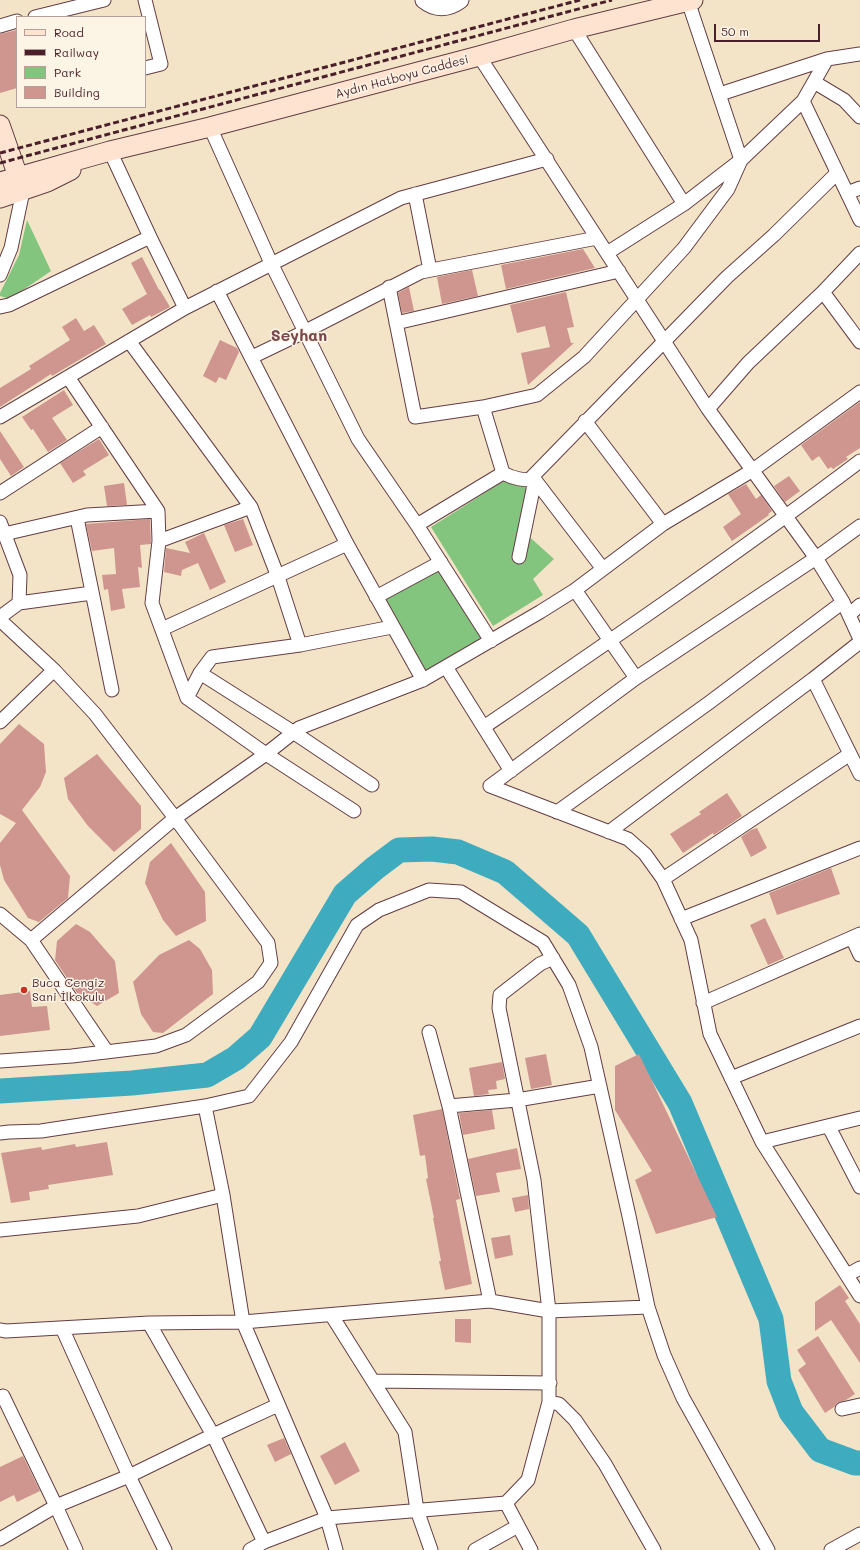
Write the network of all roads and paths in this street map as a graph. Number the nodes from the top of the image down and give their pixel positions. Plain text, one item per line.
1 (104, 0) edge
2 (145, 0) edge
3 (424, 0) edge
4 (460, 0) edge
5 (690, 1) edge
6 (39, 16) edge
7 (16, 21) edge
8 (0, 26) edge
9 (574, 29) junction
10 (860, 54) edge
11 (479, 56) junction
12 (827, 59) junction
13 (146, 68) edge
14 (814, 82) junction
15 (720, 94) junction
16 (803, 101) junction
17 (860, 117) edge
18 (0, 125) edge
19 (210, 127) junction
20 (110, 151) junction
21 (546, 159) junction
22 (741, 160) junction
23 (837, 172) junction
24 (13, 183) edge
25 (860, 188) edge
26 (847, 193) junction
27 (415, 194) junction
28 (0, 198) edge
29 (684, 204) junction
30 (860, 220) edge
31 (150, 237) junction
32 (597, 238) junction
33 (607, 253) junction
34 (860, 253) edge
35 (271, 263) junction
36 (430, 270) junction
37 (619, 272) junction
38 (0, 275) edge
39 (389, 287) junction
40 (218, 291) junction
41 (822, 292) junction
42 (638, 299) junction
43 (0, 307) edge
44 (185, 308) junction
45 (396, 323) junction
46 (304, 332) junction
47 (129, 341) junction
48 (664, 341) junction
49 (860, 342) edge
50 (252, 356) junction
51 (68, 377) junction
52 (860, 392) edge
53 (483, 407) junction
54 (708, 409) junction
55 (0, 417) edge
56 (585, 421) junction
57 (102, 427) junction
58 (860, 461) edge
59 (753, 470) junction
60 (503, 473) junction
61 (532, 480) junction
62 (0, 493) edge
63 (251, 507) junction
64 (158, 511) junction
65 (786, 517) junction
66 (76, 518) junction
67 (663, 524) junction
68 (417, 525) junction
69 (860, 526) edge
70 (2, 528) edge
71 (159, 541) junction
72 (347, 544) junction
73 (519, 557) dead end
74 (816, 558) junction
75 (441, 562) junction
76 (603, 569) junction
77 (278, 577) junction
78 (575, 590) junction
79 (92, 593) junction
80 (376, 597) junction
81 (843, 602) junction
82 (19, 603) junction
83 (860, 605) edge
84 (849, 615) junction
85 (0, 618) edge
86 (392, 627) junction
87 (162, 629) junction
88 (491, 641) junction
89 (610, 641) junction
90 (860, 641) edge
91 (300, 645) junction
92 (446, 667) junction
93 (54, 670) junction
94 (200, 673) junction
95 (636, 678) junction
96 (813, 679) junction
97 (423, 680) junction
98 (112, 690) dead end
99 (187, 698) junction
100 (0, 722) edge
101 (484, 727) junction
102 (293, 732) junction
103 (266, 754) junction
104 (850, 754) junction
105 (511, 771) junction
106 (860, 774) edge
107 (372, 785) dead end
108 (354, 811) dead end
109 (556, 812) junction
110 (175, 818) junction
111 (609, 832) junction
112 (860, 848) edge
113 (663, 879) junction
114 (0, 914) edge
115 (682, 919) junction
116 (856, 936) edge
117 (31, 940) junction
118 (860, 955) edge
119 (553, 958) junction
120 (704, 1003) junction
121 (860, 1026) edge
122 (430, 1032) dead end
123 (107, 1052) junction
124 (0, 1061) edge
125 (731, 1078) junction
126 (600, 1086) junction
127 (517, 1100) junction
128 (205, 1106) junction
129 (448, 1106) junction
130 (860, 1118) edge
131 (829, 1127) junction
132 (0, 1133) edge
133 (762, 1142) junction
134 (860, 1188) edge
135 (223, 1195) junction
136 (0, 1230) edge
137 (860, 1268) edge
138 (847, 1275) junction
139 (860, 1296) edge
140 (490, 1301) junction
141 (648, 1306) junction
142 (550, 1311) junction
143 (332, 1316) junction
144 (243, 1322) junction
145 (149, 1323) junction
146 (62, 1328) junction
147 (0, 1330) edge
148 (373, 1381) junction
149 (550, 1383) junction
150 (3, 1396) dead end
151 (549, 1402) junction
152 (278, 1405) junction
153 (860, 1405) edge
154 (842, 1409) dead end
155 (213, 1435) junction
156 (129, 1476) junction
157 (506, 1503) junction
158 (56, 1506) junction
159 (417, 1510) junction
160 (327, 1518) junction
161 (518, 1526) junction
162 (860, 1534) edge
163 (0, 1539) edge
164 (264, 1542) junction
165 (76, 1550) edge
166 (165, 1550) edge
167 (250, 1550) edge
168 (336, 1550) edge
169 (431, 1550) edge
170 (475, 1550) edge
171 (531, 1550) edge
172 (654, 1550) edge
173 (768, 1550) edge
174 (831, 1550) edge

1 - 6 street
2 - 13 street
3 - 4 street
5 - 9 main road, Aydın Hatboyu Caddesi
5 - 15 street
7 - 8 street
9 - 11 main road, Aydın Hatboyu Caddesi
9 - 29 street
10 - 12 street
11 - 19 main road, Aydın Hatboyu Caddesi
11 - 21 street
12 - 14 street
12 - 15 street
14 - 16 street
14 - 17 street
15 - 22 street
16 - 22 street
16 - 23 street
18 - 24 main road
19 - 20 main road, Aydın Hatboyu Caddesi
19 - 35 street
20 - 24 main road, Aydın Hatboyu Caddesi
20 - 31 street
21 - 27 street
21 - 32 street
22 - 29 street
22 - 42 street
23 - 26 street
23 - 48 street
24 - 28 main road, Aydın Hatboyu Caddesi
24 - 38 street
25 - 26 street
26 - 30 street
27 - 35 street
27 - 36 street
29 - 33 street
31 - 43 street
31 - 44 street
32 - 33 street
32 - 36 street
33 - 37 street
34 - 41 street
35 - 40 street
35 - 46 street
36 - 39 street
37 - 42 street
37 - 45 street
39 - 45 street
39 - 46 street
40 - 44 street
40 - 50 street
41 - 49 street
41 - 54 street
42 - 48 street
42 - 53 street
44 - 47 street
45 - 53 street
46 - 50 street
46 - 68 street
47 - 51 street
47 - 63 street
48 - 54 street
48 - 56 street
50 - 72 street
51 - 55 street
51 - 57 street
52 - 59 street
53 - 60 street
54 - 59 street
56 - 61 street
56 - 67 street
57 - 62 street
57 - 64 street
58 - 65 street
59 - 65 street
59 - 67 street
60 - 61 street
60 - 68 street
61 - 73 street
61 - 76 street
63 - 71 street
63 - 77 street
64 - 66 street
64 - 71 street
65 - 74 street
65 - 89 street
66 - 70 street
66 - 79 street
67 - 76 street
68 - 75 street
69 - 74 street
70 - 82 street
71 - 87 street
72 - 77 street
72 - 80 street
74 - 81 street
74 - 95 street
75 - 80 street
75 - 88 street
76 - 78 street
77 - 87 street
77 - 91 street
78 - 88 street
78 - 89 street
79 - 82 street
79 - 98 street
80 - 86 street
81 - 84 street
81 - 109 street
82 - 85 street
83 - 84 street
84 - 90 street
85 - 93 street
86 - 91 street
86 - 97 street
87 - 99 street
88 - 92 street
89 - 95 street
89 - 101 street
90 - 96 street
91 - 94 street
92 - 97 street
92 - 101 street
93 - 100 street
93 - 110 street
94 - 99 street
94 - 102 street
95 - 105 street
96 - 104 street
96 - 111 street
97 - 102 street
99 - 103 street
101 - 105 street
102 - 103 street
102 - 107 street
103 - 108 street
103 - 110 street
104 - 106 street
104 - 113 street
105 - 109 street
109 - 111 street
110 - 117 street
110 - 123 street
111 - 113 street
112 - 115 street
113 - 115 street
114 - 117 street
115 - 120 street
116 - 118 street
116 - 120 street
117 - 123 street
119 - 126 street
119 - 127 street
119 - 128 street
120 - 125 street
121 - 125 street
122 - 129 street
123 - 124 street
125 - 133 street
126 - 127 street
126 - 141 street
127 - 129 street
127 - 142 street
128 - 132 street
128 - 135 street
129 - 140 street
130 - 131 street
131 - 133 street
131 - 134 street
133 - 138 street
135 - 136 street
135 - 144 street
137 - 138 street
138 - 139 street
140 - 142 street
140 - 143 street
141 - 142 street
141 - 173 street
142 - 149 street
143 - 144 street
143 - 148 street
144 - 145 street
144 - 152 street
145 - 146 street
145 - 155 street
146 - 147 street
146 - 156 street
148 - 149 street
148 - 159 street
149 - 151 street
150 - 158 street
151 - 157 street
151 - 172 street
152 - 155 street
152 - 160 street
153 - 154 street
155 - 156 street
155 - 164 street
156 - 158 street
156 - 166 street
157 - 159 street
157 - 161 street
158 - 163 street
158 - 165 street
159 - 160 street
159 - 169 street
160 - 164 street
160 - 168 street
161 - 170 street
161 - 171 street
162 - 174 street
164 - 167 street

